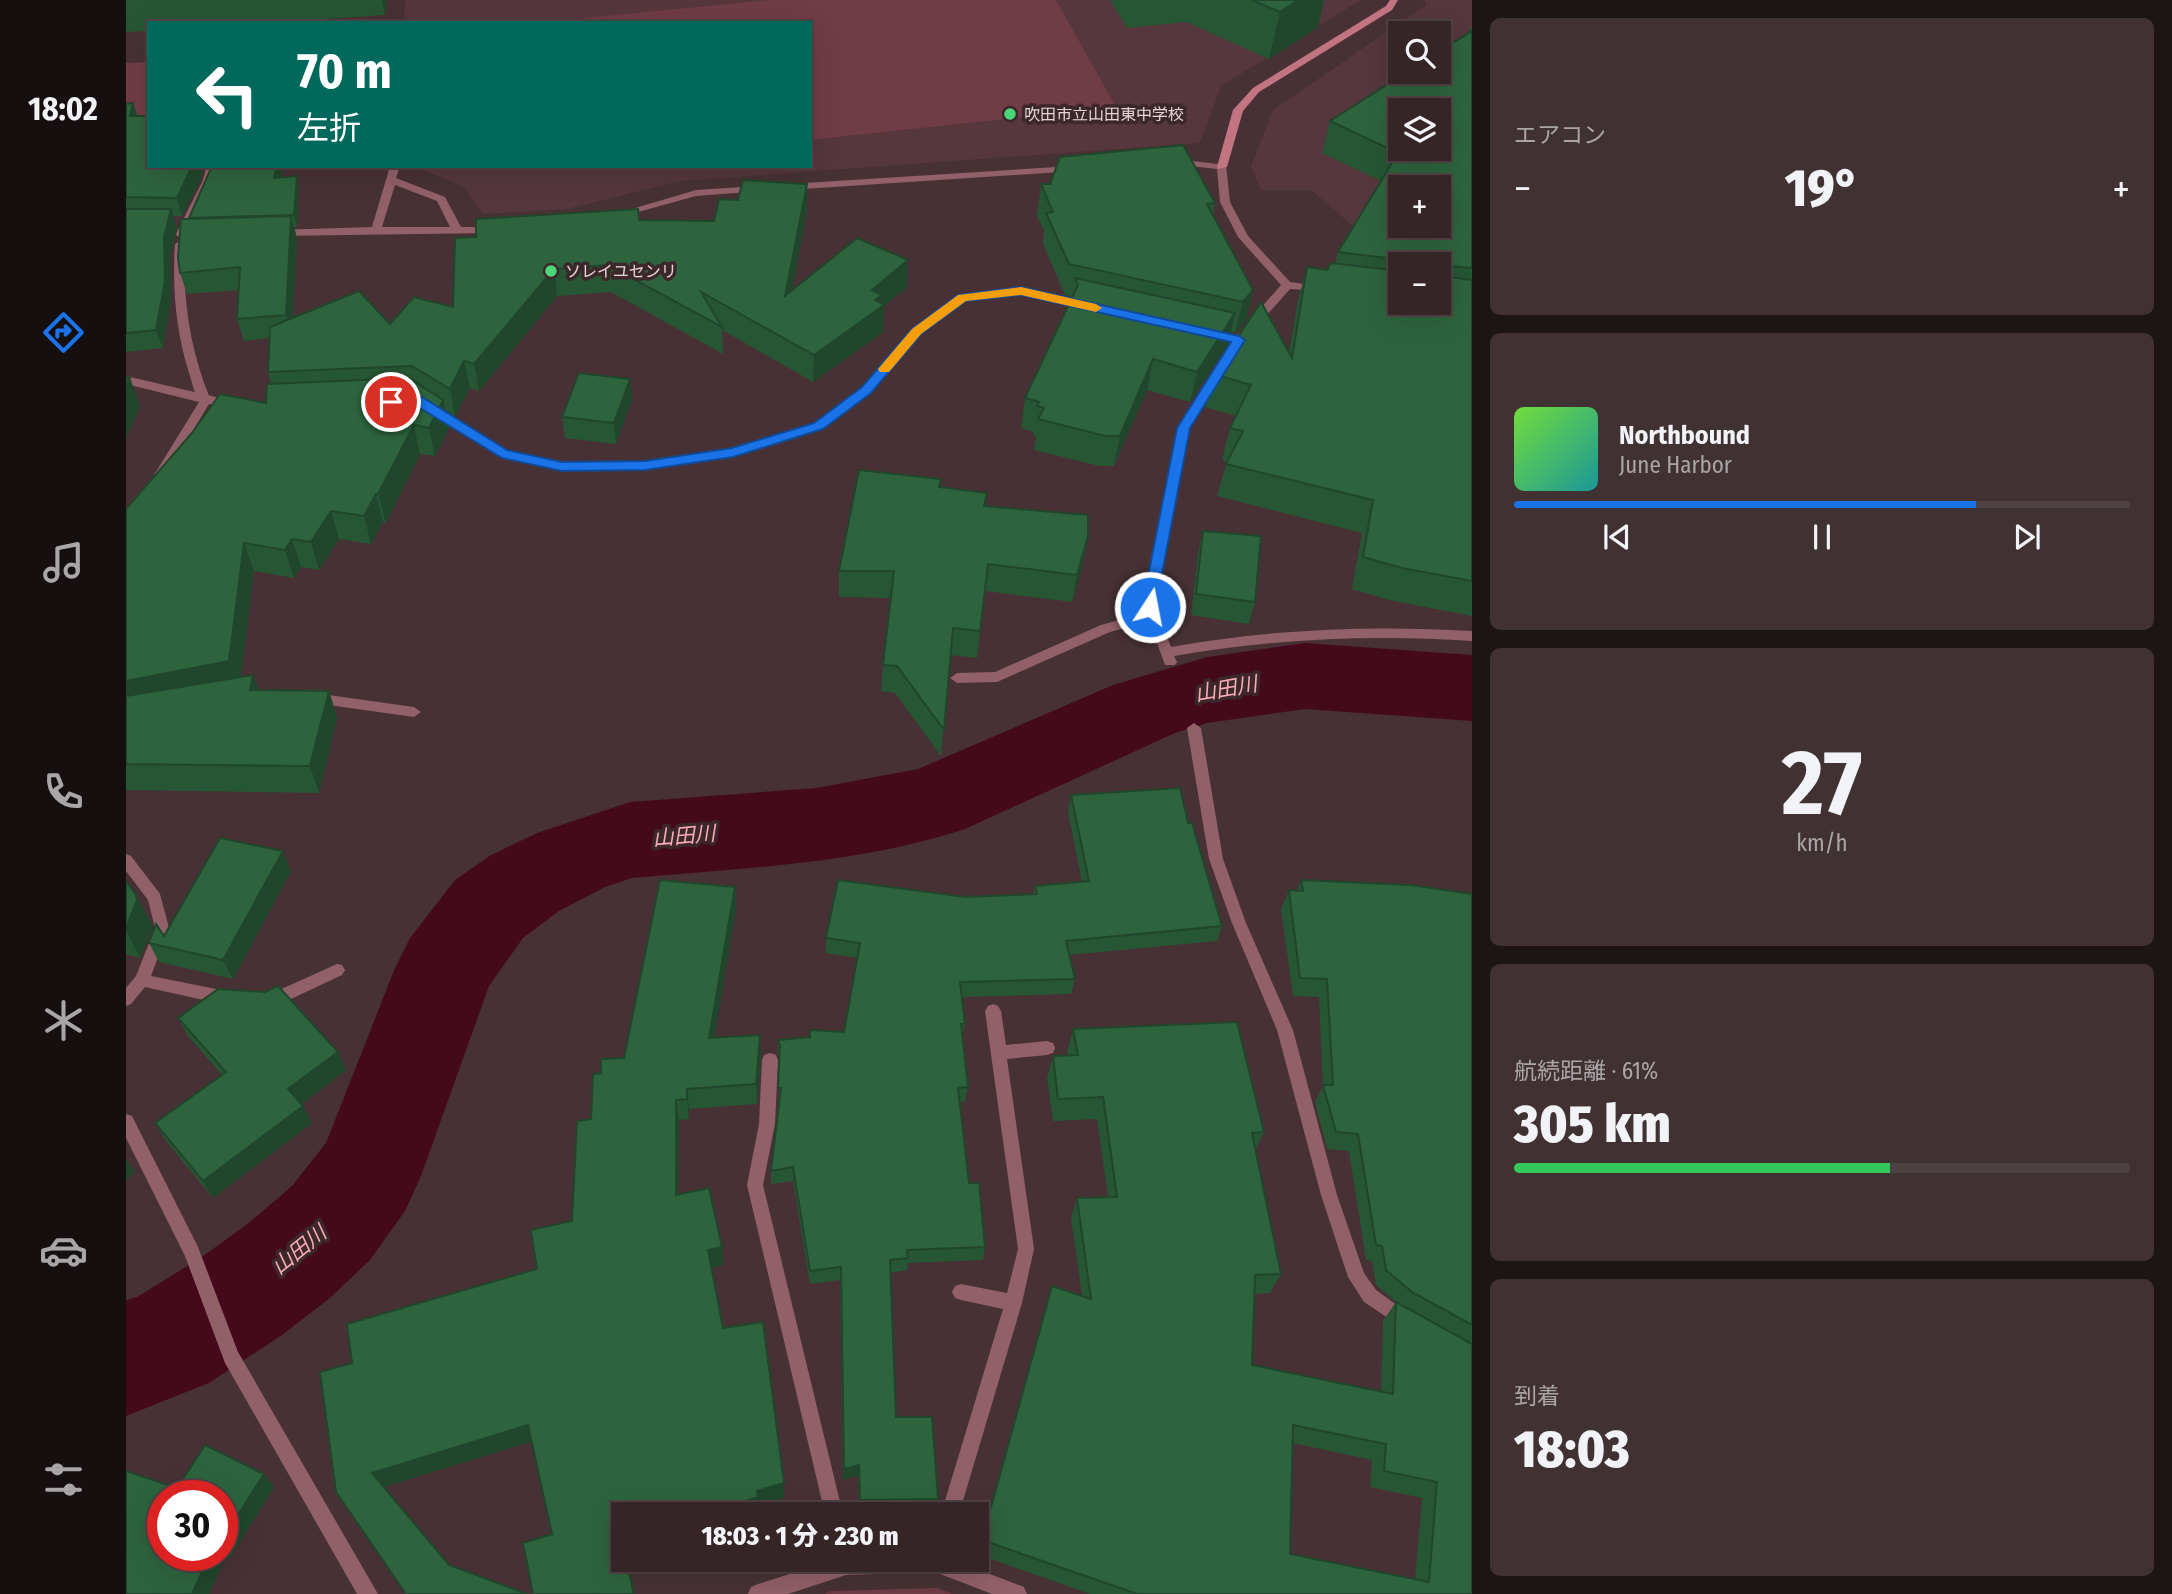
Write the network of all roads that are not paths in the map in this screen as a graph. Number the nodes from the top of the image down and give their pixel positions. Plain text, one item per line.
1 (1394, 0) edge
2 (1167, 163) edge
3 (1222, 167) junction
4 (211, 168) edge
5 (395, 168) edge
6 (1084, 168) edge
7 (392, 180) junction
8 (779, 188) edge
9 (765, 189) edge
10 (604, 218) edge
11 (174, 222) dead end
12 (186, 222) junction
13 (510, 229) edge
14 (376, 230) junction
15 (457, 230) junction
16 (265, 233) edge
17 (181, 235) junction
18 (195, 235) edge
19 (1287, 285) junction
20 (1337, 291) edge
21 (1102, 309) edge
22 (1198, 331) edge
23 (1232, 351) junction
24 (126, 380) edge
25 (418, 400) edge
26 (205, 401) junction
27 (243, 406) edge
28 (154, 484) edge
29 (1153, 615) junction
30 (1472, 636) edge
31 (957, 678) dead end
32 (297, 696) edge
33 (414, 712) dead end
34 (1194, 728) dead end
35 (126, 860) edge
36 (337, 970) dead end
37 (142, 980) junction
38 (126, 999) edge
39 (993, 1010) dead end
40 (1047, 1048) dead end
41 (999, 1053) junction
42 (771, 1060) dead end
43 (126, 1121) edge
44 (961, 1292) dead end
45 (1013, 1303) junction
46 (1416, 1327) edge
47 (831, 1502) edge
48 (954, 1502) edge
49 (820, 1572) edge
50 (963, 1572) edge
51 (368, 1594) edge
52 (758, 1594) edge
53 (1017, 1594) edge

1 - 3 street
2 - 3 street
3 - 19 street
4 - 12 street
5 - 7 street
6 - 8 street
7 - 14 street
7 - 15 street
9 - 10 street
11 - 12 street
12 - 17 street
13 - 15 street
14 - 15 street
14 - 16 street
17 - 18 street
17 - 26 street
19 - 20 street
19 - 23 street
21 - 25 street
22 - 23 street
23 - 29 street
24 - 26 street
26 - 27 street
26 - 28 street
29 - 30 street
29 - 31 street
32 - 33 street
34 - 46 street
35 - 37 street
36 - 37 street
37 - 38 street
39 - 41 street
40 - 41 street
41 - 45 street
42 - 47 street
43 - 51 street
44 - 45 street
45 - 48 street
49 - 52 street
50 - 53 street

